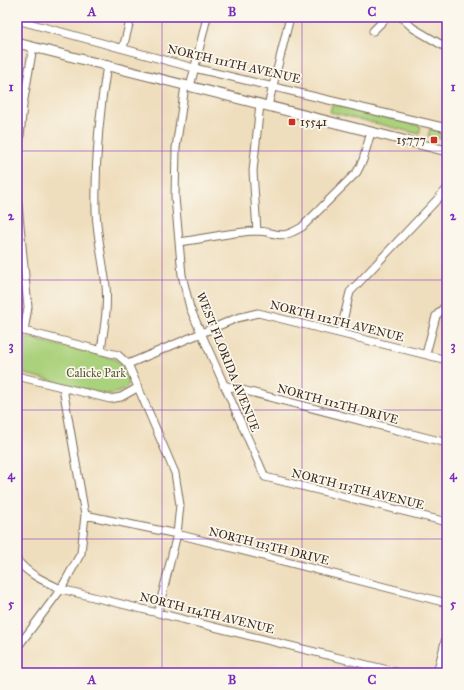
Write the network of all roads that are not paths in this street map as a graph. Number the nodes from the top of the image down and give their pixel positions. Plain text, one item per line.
1 (131, 17) edge
2 (207, 17) edge
3 (290, 17) edge
4 (387, 17) edge
5 (400, 17) edge
6 (17, 20) edge
7 (373, 31) dead end
8 (17, 43) edge
9 (32, 46) junction
10 (123, 48) junction
11 (447, 48) edge
12 (107, 66) junction
13 (194, 68) junction
14 (187, 86) junction
15 (273, 86) junction
16 (264, 105) junction
17 (447, 128) edge
18 (371, 132) junction
19 (447, 151) edge
20 (17, 168) edge
21 (447, 189) edge
22 (17, 195) edge
23 (257, 231) junction
24 (179, 242) junction
25 (447, 304) edge
26 (21, 331) edge
27 (201, 333) junction
28 (340, 333) junction
29 (101, 350) junction
30 (426, 354) junction
31 (447, 360) edge
32 (128, 364) junction
33 (17, 376) edge
34 (223, 385) junction
35 (63, 388) junction
36 (137, 388) junction
37 (447, 443) edge
38 (265, 477) joint
39 (85, 515) junction
40 (447, 522) edge
41 (177, 534) junction
42 (17, 560) edge
43 (61, 589) junction
44 (447, 603) edge
45 (158, 612) junction
46 (447, 634) edge
47 (17, 648) edge
48 (400, 673) edge
49 (437, 673) edge

1 - 10 street
2 - 13 street, WEST FLORIDA AVENUE
3 - 15 street
4 - 7 street
5 - 11 street
6 - 10 street, NORTH 111TH AVENUE
8 - 9 street
9 - 12 street
9 - 20 street
10 - 13 street, NORTH 111TH AVENUE
12 - 14 street
12 - 29 street
13 - 14 street, WEST FLORIDA AVENUE
13 - 15 street, NORTH 111TH AVENUE
14 - 16 street
14 - 24 street, WEST FLORIDA AVENUE
15 - 16 street
15 - 17 street, NORTH 111TH AVENUE
16 - 18 street
16 - 23 street
18 - 19 street
18 - 23 street
21 - 28 street
22 - 26 street
23 - 24 street
24 - 27 street, WEST FLORIDA AVENUE
25 - 30 street
26 - 29 street
27 - 28 street, NORTH 112TH AVENUE
27 - 32 street, NORTH 112TH AVENUE
27 - 34 street, WEST FLORIDA AVENUE
28 - 30 street, NORTH 112TH AVENUE
29 - 32 street
30 - 31 street, NORTH 112TH AVENUE
32 - 36 street
33 - 35 street
34 - 37 street, NORTH 112TH DRIVE
34 - 38 street, WEST FLORIDA AVENUE
35 - 36 street
35 - 39 street
36 - 41 street
38 - 40 street, NORTH 113TH AVENUE
39 - 41 street, NORTH 113TH DRIVE
39 - 43 street
41 - 44 street, NORTH 113TH DRIVE
41 - 45 street
42 - 43 street, NORTH 114TH AVENUE
43 - 45 street, NORTH 114TH AVENUE
43 - 47 street
45 - 48 street, NORTH 114TH AVENUE
46 - 49 street

